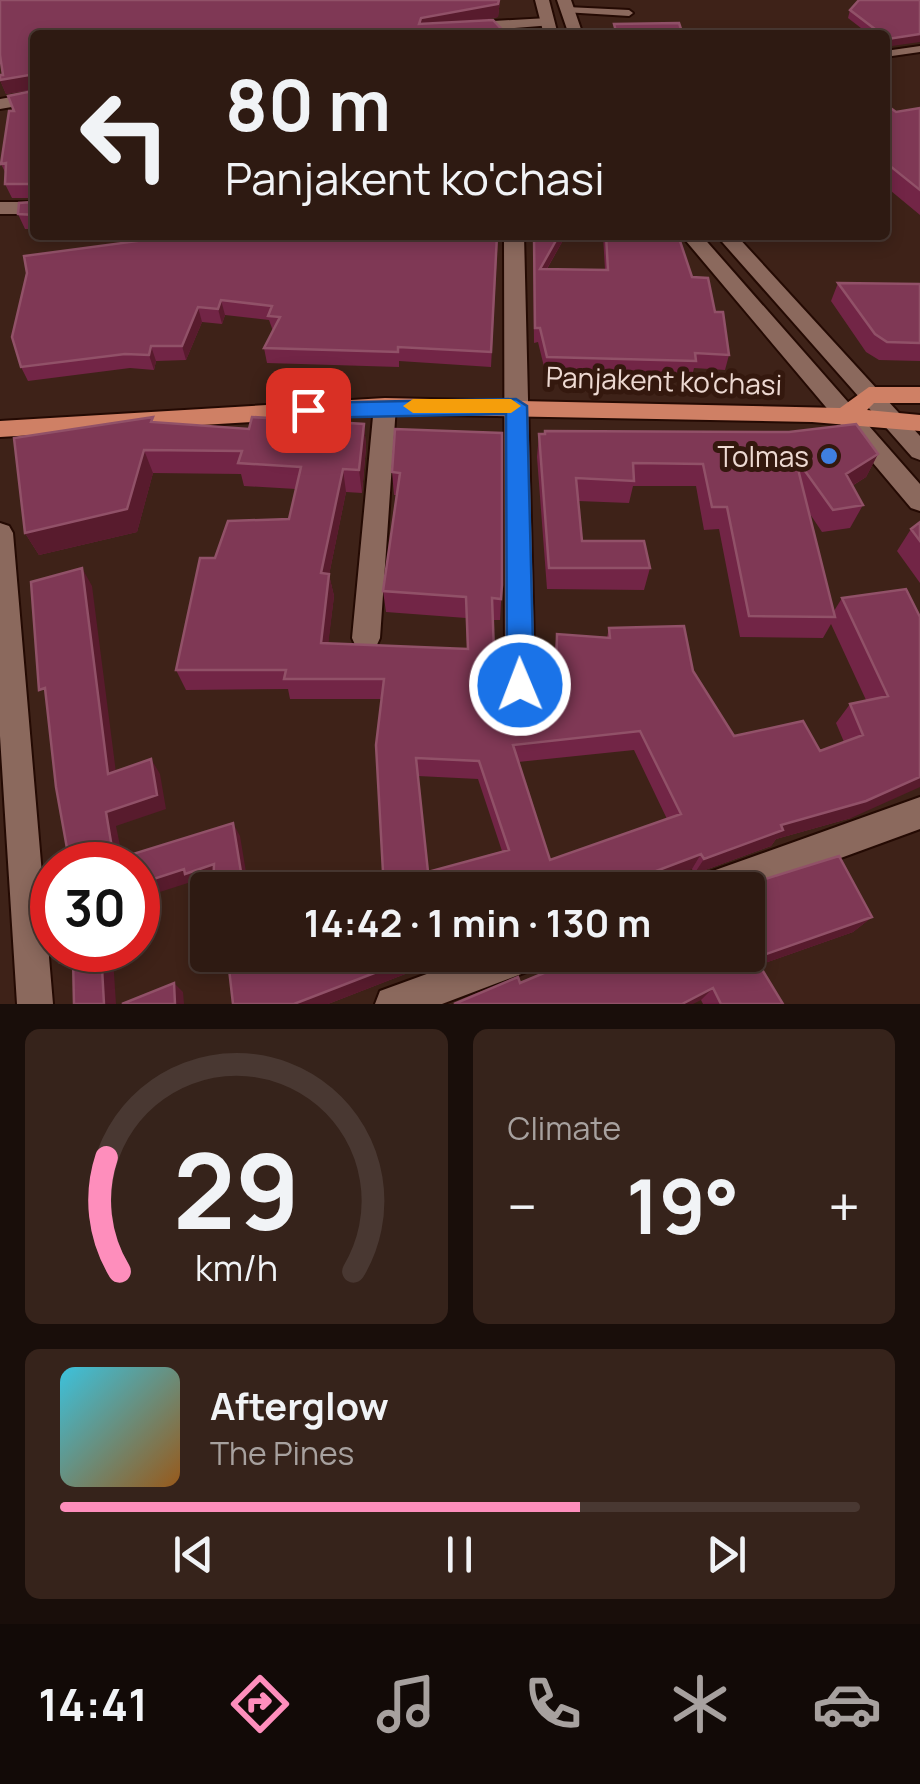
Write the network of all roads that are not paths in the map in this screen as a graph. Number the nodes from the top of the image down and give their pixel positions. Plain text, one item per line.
1 (542, 0) edge
2 (566, 5) edge
3 (629, 13) dead end
4 (550, 29) edge
5 (462, 30) edge
6 (574, 30) edge
7 (920, 50) edge
8 (890, 53) edge
9 (30, 99) edge
10 (0, 104) edge
11 (0, 208) edge
12 (30, 208) edge
13 (514, 240) edge
14 (695, 240) edge
15 (730, 240) edge
16 (920, 395) edge
17 (868, 396) junction
18 (385, 406) junction
19 (516, 406) junction
20 (846, 416) junction
21 (895, 423) junction
22 (920, 423) edge
23 (0, 429) edge
24 (920, 451) edge
25 (920, 500) edge
26 (0, 533) edge
27 (366, 638) dead end
28 (520, 685) edge
29 (920, 813) edge
30 (758, 872) edge
31 (481, 972) edge
32 (35, 1004) edge
33 (393, 1004) edge

1 - 4 street
2 - 3 lane
2 - 6 street
4 - 5 street
7 - 8 lane
9 - 10 street
11 - 12 street
13 - 19 street
14 - 20 street
15 - 17 street
16 - 17 main road
17 - 20 main road
17 - 21 street
18 - 19 main road, Panjakent ko'chasi
18 - 23 main road, Panjakent ko'chasi
18 - 27 street
19 - 20 main road, Panjakent ko'chasi
19 - 28 street
20 - 21 main road, Panjakent ko'chasi
20 - 25 street
21 - 22 main road, Panjakent ko'chasi
21 - 24 street
26 - 32 street
29 - 30 street
31 - 33 street

